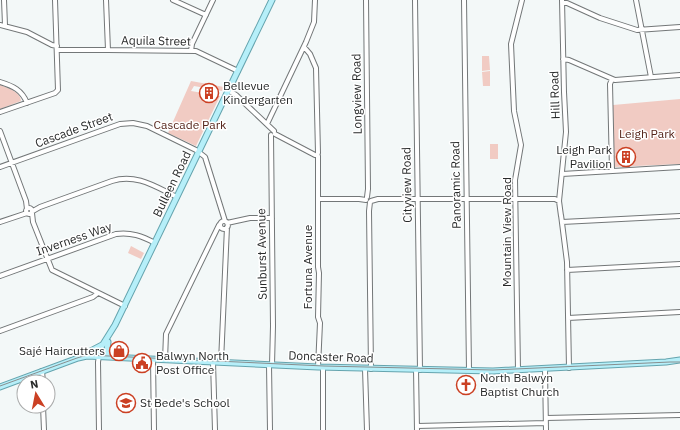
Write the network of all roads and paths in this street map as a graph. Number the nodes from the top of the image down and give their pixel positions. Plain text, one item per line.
1 (4, 0) edge
2 (55, 0) edge
3 (106, 0) edge
4 (173, 0) edge
5 (214, 0) edge
6 (272, 0) edge
7 (315, 0) edge
8 (366, 0) edge
9 (415, 0) edge
10 (464, 0) edge
11 (522, 0) edge
12 (636, 0) edge
13 (562, 1) edge
14 (206, 15) junction
15 (2, 25) edge
16 (680, 27) edge
17 (642, 30) junction
18 (304, 47) junction
19 (57, 49) junction
20 (108, 50) junction
21 (191, 51) junction
22 (563, 59) junction
23 (238, 71) junction
24 (680, 75) edge
25 (651, 77) junction
26 (612, 79) junction
27 (0, 82) edge
28 (228, 90) junction
29 (27, 103) junction
30 (0, 113) edge
31 (267, 124) junction
32 (0, 131) edge
33 (273, 134) junction
34 (199, 152) junction
35 (316, 154) junction
36 (12, 163) junction
37 (0, 168) edge
38 (680, 168) edge
39 (612, 171) junction
40 (562, 174) junction
41 (177, 197) junction
42 (318, 199) junction
43 (368, 199) junction
44 (418, 200) junction
45 (467, 200) junction
46 (516, 200) junction
47 (558, 201) junction
48 (29, 211) junction
49 (680, 216) edge
50 (272, 218) junction
51 (0, 222) edge
52 (562, 222) junction
53 (224, 225) junction
54 (155, 244) junction
55 (47, 259) junction
56 (680, 264) edge
57 (567, 270) junction
58 (0, 276) edge
59 (93, 291) junction
60 (98, 293) junction
61 (89, 298) junction
62 (125, 306) junction
63 (680, 312) edge
64 (568, 318) junction
65 (0, 331) edge
66 (110, 337) junction
67 (99, 356) junction
68 (110, 357) junction
69 (77, 358) junction
70 (153, 359) junction
71 (165, 360) junction
72 (680, 360) edge
73 (213, 362) junction
74 (221, 362) junction
75 (666, 362) junction
76 (680, 364) edge
77 (270, 365) junction
78 (320, 367) junction
79 (569, 368) junction
80 (368, 369) junction
81 (545, 369) junction
82 (418, 370) junction
83 (469, 370) junction
84 (518, 370) junction
85 (42, 371) junction
86 (42, 374) edge
87 (0, 387) edge
88 (43, 414) edge
89 (680, 415) edge
90 (546, 421) junction
91 (417, 428) edge
92 (44, 430) edge
93 (99, 430) edge
94 (154, 430) edge
95 (215, 430) edge
96 (270, 430) edge
97 (323, 430) edge
98 (367, 430) edge
99 (546, 430) edge

1 - 15 street
2 - 19 street
3 - 20 street
4 - 14 street
5 - 14 street
6 - 23 main road, Bulleen Road
7 - 18 street
8 - 43 street, Longview Road
9 - 44 street, Cityview Road
10 - 45 street, Panoramic Road
11 - 46 street, Mountain View Road
12 - 17 street
13 - 17 street
13 - 22 street, Hill Road
14 - 21 street
15 - 19 street, Aquila Street
16 - 17 street
17 - 25 street
18 - 31 street
18 - 35 street, Fortuna Avenue
19 - 20 street, Aquila Street
19 - 29 street
20 - 21 street, Aquila Street
21 - 23 street, Aquila Street
22 - 26 street
22 - 40 street, Hill Road
23 - 28 main road, Bulleen Road
24 - 25 street
25 - 26 street
26 - 39 street
27 - 29 street
28 - 31 street
28 - 34 main road, Bulleen Road
29 - 30 street
31 - 33 street
32 - 36 street
33 - 35 street
33 - 50 street, Sunburst Avenue
34 - 36 street, Cascade Street
34 - 41 main road, Bulleen Road
34 - 53 street
35 - 42 street, Fortuna Avenue
36 - 37 street, Cascade Street
36 - 48 street
38 - 39 street
39 - 40 street
40 - 47 street, Hill Road
41 - 48 street
41 - 54 main road, Bulleen Road
42 - 43 street
42 - 78 street, Fortuna Avenue
43 - 44 street
43 - 80 street, Longview Road
44 - 45 street
44 - 82 street, Cityview Road
45 - 46 street
45 - 83 street, Panoramic Road
46 - 47 street
46 - 84 street, Mountain View Road
47 - 52 street, Hill Road
48 - 51 street
48 - 55 street
49 - 52 street
50 - 53 street
50 - 77 street, Sunburst Avenue
52 - 57 street, Hill Road
53 - 71 street
53 - 74 street
54 - 55 street, Inverness Way
54 - 62 main road, Bulleen Road
55 - 58 street, Inverness Way
55 - 59 street
56 - 57 street
57 - 64 street, Hill Road
59 - 60 street
59 - 61 street
60 - 61 street
60 - 62 street
61 - 65 street
62 - 66 main road, Bulleen Road
63 - 64 street
64 - 79 street, Hill Road
66 - 67 main road, Bulleen Road
66 - 68 main road
66 - 69 main road
67 - 68 main road, Doncaster Road
67 - 69 main road, Doncaster Road
67 - 93 street
68 - 70 main road, Doncaster Road
69 - 85 main road, Doncaster Road
70 - 71 main road, Doncaster Road
70 - 94 street
71 - 73 main road, Doncaster Road
72 - 75 main road, Doncaster Road
73 - 74 main road, Doncaster Road
73 - 95 street
74 - 77 main road, Doncaster Road
75 - 76 main road, Doncaster Road
75 - 79 main road, Doncaster Road
77 - 78 main road, Doncaster Road
77 - 96 street, Sunburst Avenue
78 - 80 main road, Doncaster Road
78 - 97 street, Fortuna Avenue
79 - 81 main road, Doncaster Road
80 - 82 main road, Doncaster Road
80 - 98 street, Longview Road
81 - 84 main road, Doncaster Road
81 - 90 street
82 - 83 main road, Doncaster Road
82 - 91 street, Cityview Road
83 - 84 main road, Doncaster Road
85 - 86 street
85 - 87 main road, Doncaster Road
88 - 92 street
89 - 90 street
90 - 91 street
90 - 99 street

